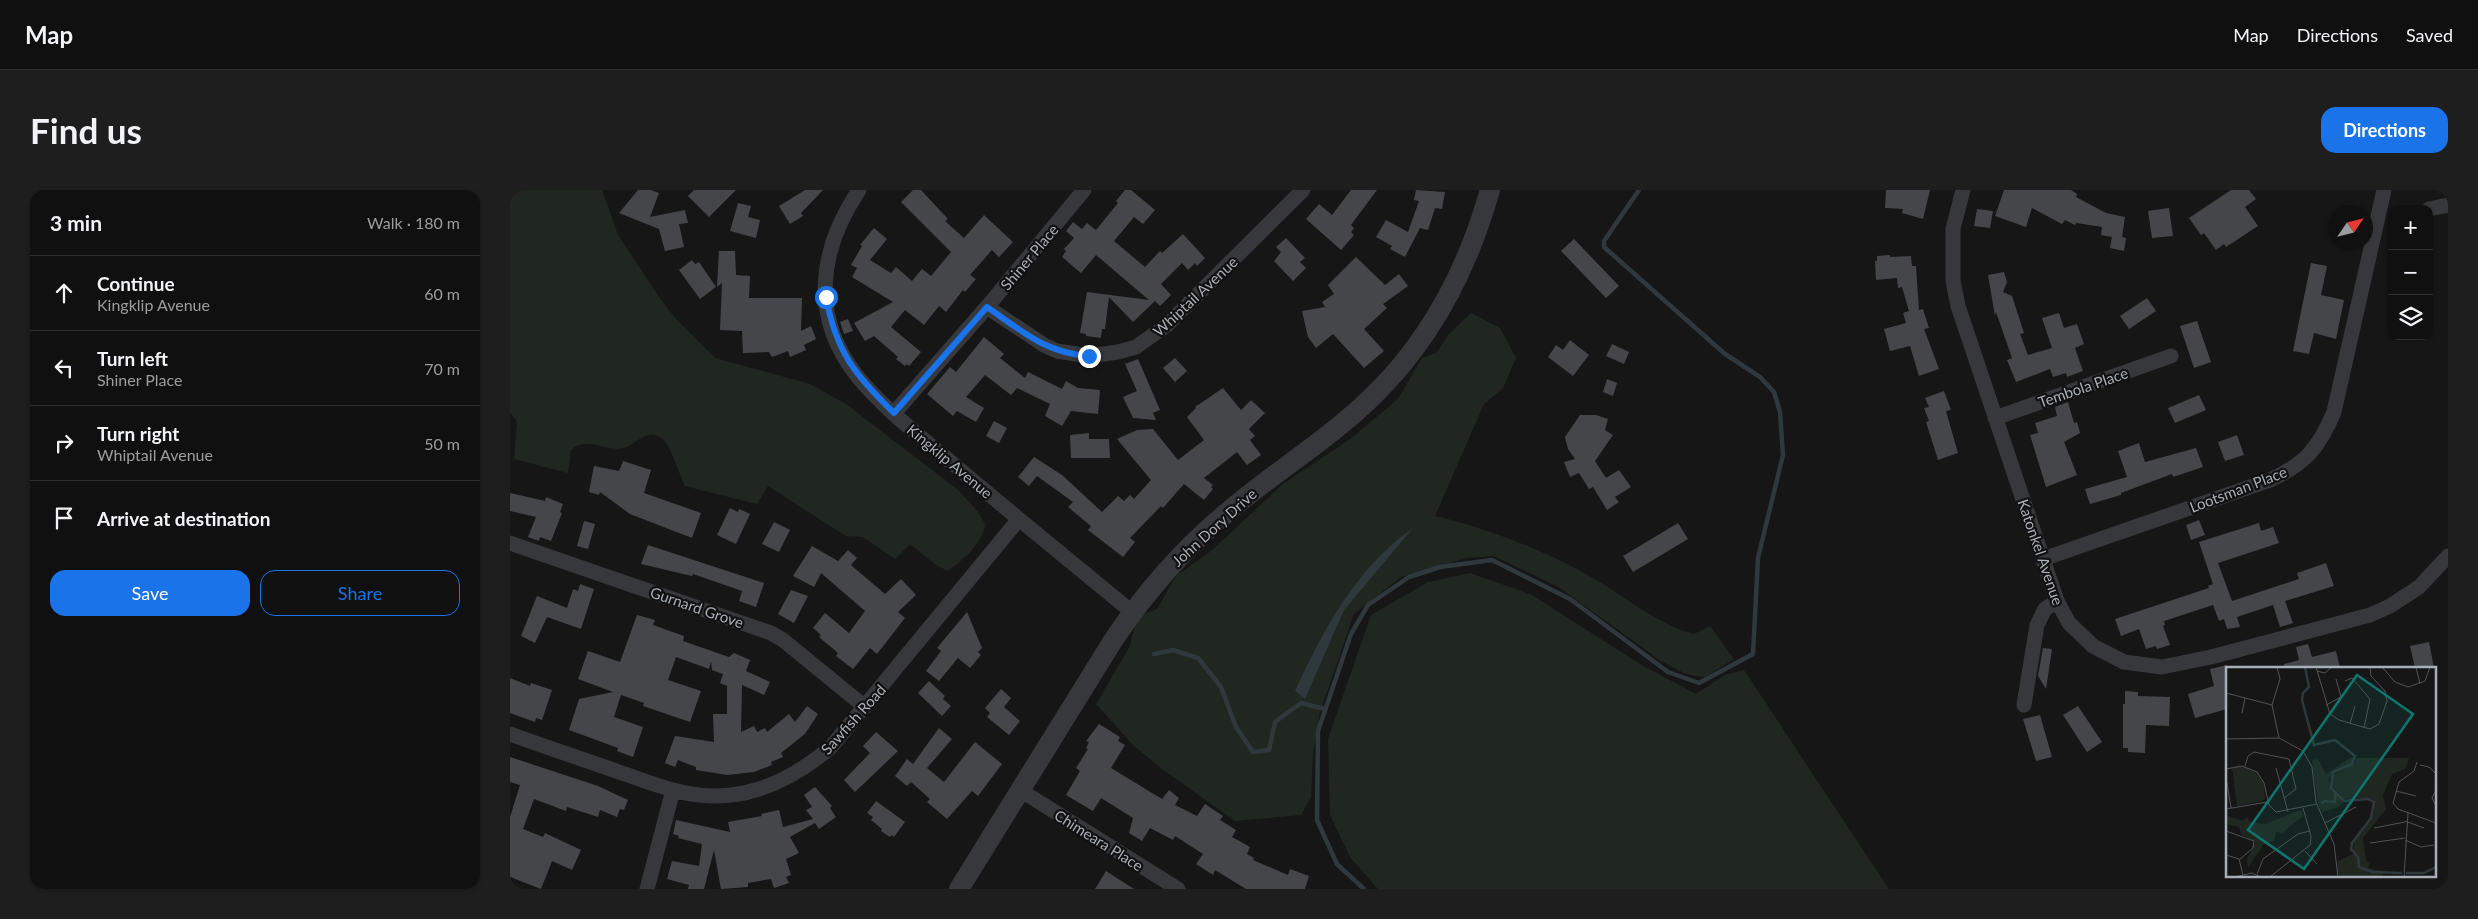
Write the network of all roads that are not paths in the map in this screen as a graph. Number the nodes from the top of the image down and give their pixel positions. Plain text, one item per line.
1 (859, 190) edge
2 (1084, 190) edge
3 (1303, 190) edge
4 (1490, 190) edge
5 (1963, 190) edge
6 (2384, 190) edge
7 (2448, 205) edge
8 (2433, 208) edge
9 (2386, 214) edge
10 (987, 307) junction
11 (2171, 356) dead end
12 (894, 413) junction
13 (1996, 418) junction
14 (1019, 519) junction
15 (510, 543) edge
16 (2448, 556) edge
17 (2043, 559) junction
18 (2057, 600) junction
19 (1132, 612) junction
20 (2024, 705) dead end
21 (866, 707) junction
22 (510, 734) edge
23 (673, 790) junction
24 (1020, 790) junction
25 (647, 889) edge
26 (958, 889) edge
27 (1178, 889) edge

1 - 12 street, Kingklip Avenue
2 - 10 street, Shiner Place
3 - 10 street, Whiptail Avenue
4 - 19 street, John Dory Drive
5 - 13 street, Katonkel Avenue
6 - 9 street, Lootsman Place
7 - 8 street
9 - 17 street, Lootsman Place
10 - 12 street, Shiner Place
11 - 13 street, Tembola Place
12 - 14 street, Kingklip Avenue
13 - 17 street, Katonkel Avenue
14 - 19 street, Kingklip Avenue
14 - 21 street, Sawfish Road
15 - 21 street, Gurnard Grove
16 - 18 street, Katonkel Avenue
17 - 18 street, Katonkel Avenue
18 - 20 street
19 - 24 street, John Dory Drive
21 - 23 street, Sawfish Road
22 - 23 street, Sawfish Road
23 - 25 street
24 - 26 street, John Dory Drive
24 - 27 street, Chimeara Place

